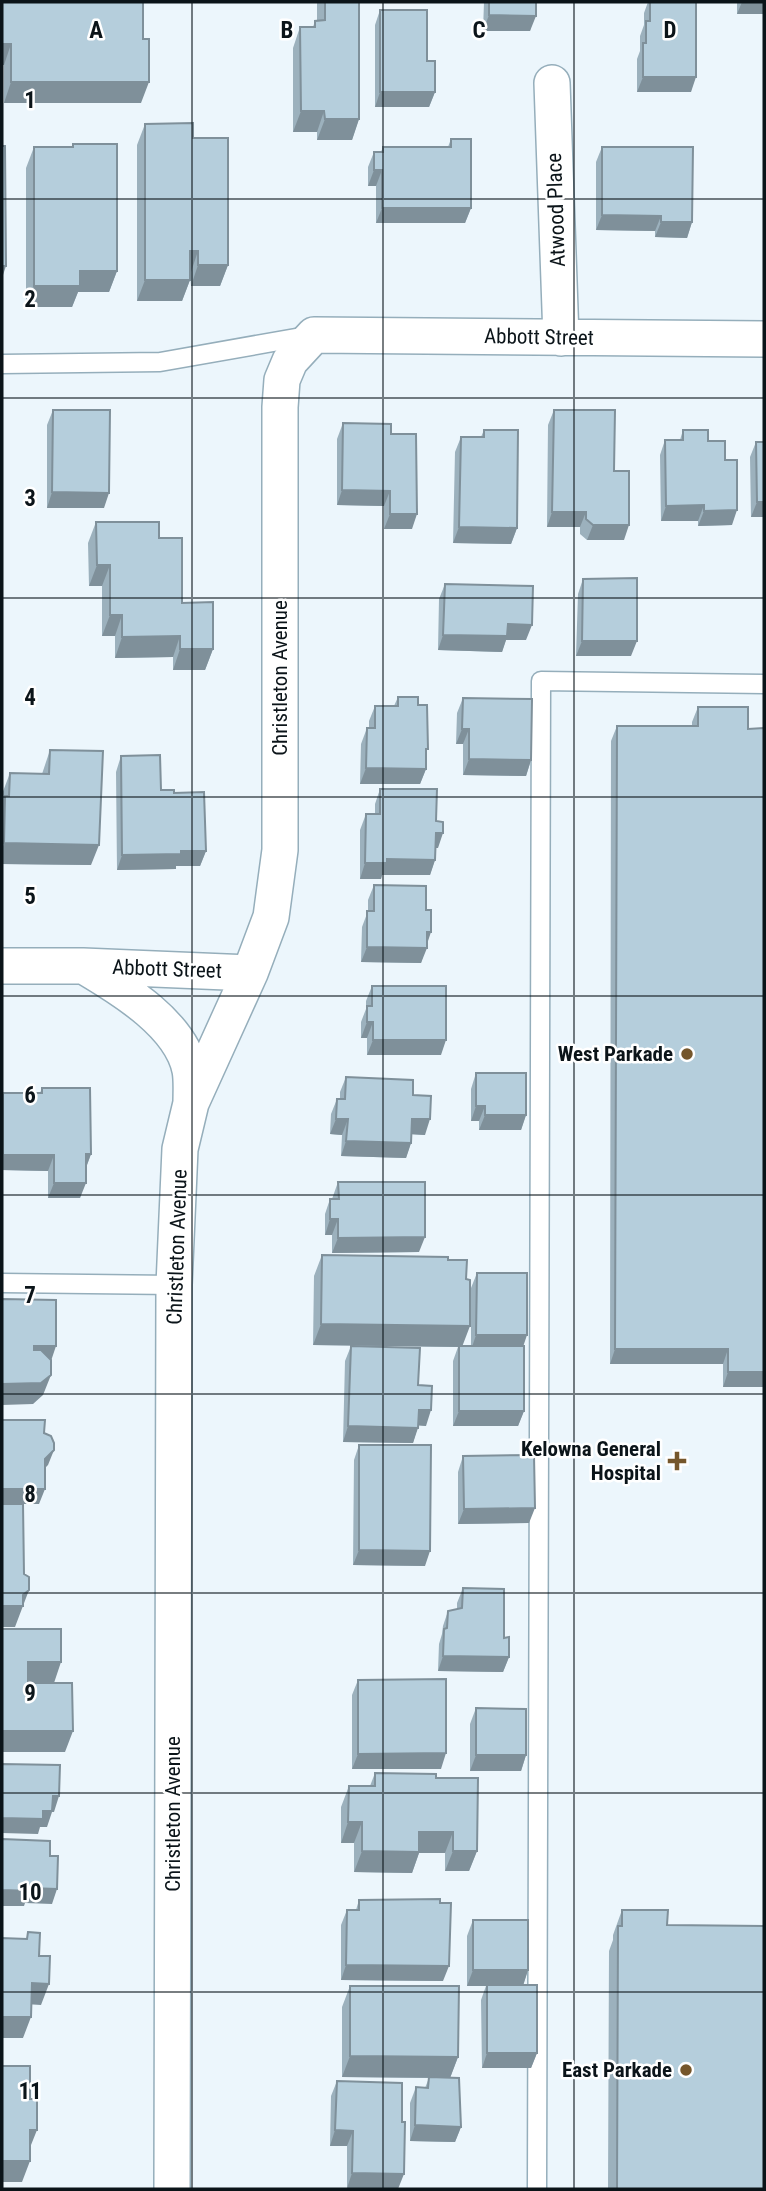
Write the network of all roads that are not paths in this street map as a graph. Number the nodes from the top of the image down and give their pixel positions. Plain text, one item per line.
1 (552, 83) dead end
2 (314, 335) junction
3 (561, 338) junction
4 (764, 339) edge
5 (2, 364) edge
6 (764, 684) edge
7 (2, 965) edge
8 (83, 965) junction
9 (250, 973) junction
10 (191, 1103) junction
11 (2, 1283) edge
12 (174, 1285) junction
13 (172, 2189) edge
14 (537, 2189) edge

1 - 3 street, Atwood Place
2 - 3 street, Abbott Street
2 - 5 lane
2 - 9 street, Christleton Avenue
3 - 4 street, Abbott Street
6 - 14 lane
7 - 8 street, Abbott Street
8 - 9 street, Abbott Street
8 - 10 street, Abbott Street
9 - 10 street, Christleton Avenue
10 - 12 street, Christleton Avenue
11 - 12 lane
12 - 13 street, Christleton Avenue

